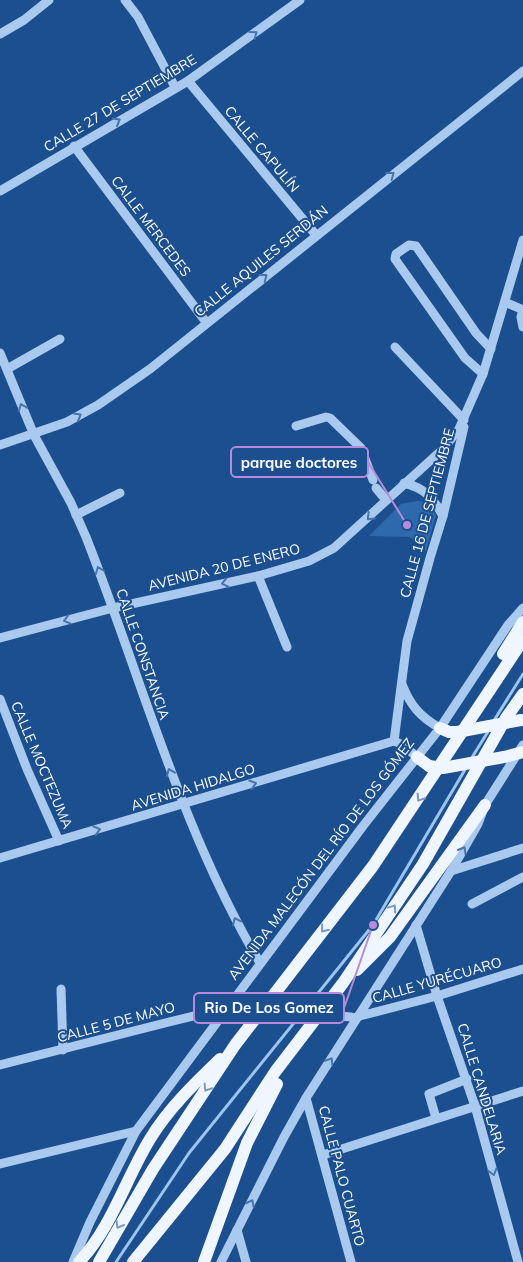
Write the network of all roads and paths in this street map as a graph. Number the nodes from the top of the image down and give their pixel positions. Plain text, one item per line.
1 (49, 0) edge
2 (125, 0) edge
3 (300, 0) edge
4 (0, 34) edge
5 (523, 71) edge
6 (188, 81) junction
7 (175, 87) junction
8 (74, 146) junction
9 (0, 191) edge
10 (316, 235) junction
11 (523, 240) edge
12 (505, 302) junction
13 (523, 310) edge
14 (206, 322) junction
15 (523, 327) edge
16 (60, 339) dead end
17 (395, 346) dead end
18 (491, 349) junction
19 (0, 353) edge
20 (7, 369) junction
21 (483, 374) junction
22 (464, 420) junction
23 (296, 426) dead end
24 (34, 435) junction
25 (0, 446) edge
26 (404, 483) junction
27 (120, 493) dead end
28 (386, 500) junction
29 (76, 515) junction
30 (444, 516) junction
31 (258, 576) junction
32 (113, 608) junction
33 (523, 608) edge
34 (523, 622) edge
35 (0, 638) edge
36 (523, 640) edge
37 (287, 647) dead end
38 (401, 682) junction
39 (523, 694) edge
40 (0, 699) edge
41 (522, 720) edge
42 (440, 728) junction
43 (462, 729) junction
44 (394, 741) junction
45 (522, 754) edge
46 (417, 757) junction
47 (185, 804) junction
48 (485, 805) junction
49 (59, 842) junction
50 (523, 848) edge
51 (0, 858) edge
52 (451, 871) junction
53 (523, 877) edge
54 (472, 904) dead end
55 (416, 925) junction
56 (260, 963) junction
57 (523, 969) edge
58 (342, 983) junction
59 (61, 989) dead end
60 (437, 996) junction
61 (226, 1008) junction
62 (354, 1017) junction
63 (299, 1040) junction
64 (235, 1045) junction
65 (63, 1050) junction
66 (0, 1065) edge
67 (467, 1079) junction
68 (523, 1091) edge
69 (306, 1098) junction
70 (475, 1106) junction
71 (436, 1118) junction
72 (136, 1131) junction
73 (323, 1155) junction
74 (0, 1164) edge
75 (237, 1230) junction
76 (73, 1262) edge
77 (79, 1262) edge
78 (98, 1262) edge
79 (133, 1262) edge
80 (204, 1262) edge
81 (221, 1262) edge
82 (246, 1262) edge
83 (351, 1262) edge
84 (518, 1262) edge

1 - 4 street
2 - 7 street
6 -> 3 street, CALLE 27 DE SEPTIEMBRE
10 -> 5 street, CALLE AQUILES SERDÁN
6 - 7 street, CALLE 27 DE SEPTIEMBRE
6 - 10 street, CALLE CAPULÍN
8 -> 7 street, CALLE 27 DE SEPTIEMBRE
8 - 9 street, CALLE 27 DE SEPTIEMBRE
8 - 14 street, CALLE MERCEDES
14 -> 10 street, CALLE AQUILES SERDÁN
11 - 12 street, CALLE 16 DE SEPTIEMBRE
12 - 13 street
12 - 18 street, CALLE 16 DE SEPTIEMBRE
13 - 15 street
24 -> 14 street, CALLE AQUILES SERDÁN
16 - 20 street
17 - 22 street
18 - 21 street, CALLE 16 DE SEPTIEMBRE
18 - 21 street
19 - 20 street, CALLE CONSTANCIA
24 -> 20 street, CALLE CONSTANCIA
21 - 22 street, CALLE 16 DE SEPTIEMBRE
22 - 26 street, AVENIDA 20 DE ENERO
22 - 30 street, CALLE 16 DE SEPTIEMBRE
23 - 28 street
24 - 25 street, CALLE AQUILES SERDÁN
24 - 29 street, CALLE CONSTANCIA
26 - 28 street, AVENIDA 20 DE ENERO
26 - 30 street
27 - 29 street
28 -> 31 street, AVENIDA 20 DE ENERO
32 -> 29 street, CALLE CONSTANCIA
30 - 38 street, CALLE 16 DE SEPTIEMBRE
31 -> 32 street, AVENIDA 20 DE ENERO
31 - 37 street
32 -> 35 street, AVENIDA 20 DE ENERO
47 -> 32 street, CALLE CONSTANCIA
33 - 42 street, AVENIDA MALECÓN DEL RÍO DE LOS GÓMEZ
34 - 43 main road
36 - 43 main road
38 - 42 street
38 - 44 street, CALLE 16 DE SEPTIEMBRE
58 -> 39 main road
40 - 49 street, CALLE MOCTEZUMA
41 - 43 main road, bridge
42 - 43 main road
42 - 46 street, AVENIDA MALECÓN DEL RÍO DE LOS GÓMEZ
43 -> 64 main road
44 - 46 street
47 -> 44 street, AVENIDA HIDALGO
45 - 46 main road, bridge
45 - 48 street
46 - 56 street, AVENIDA MALECÓN DEL RÍO DE LOS GÓMEZ
49 -> 47 street, AVENIDA HIDALGO
56 -> 47 street, CALLE CONSTANCIA
52 -> 48 street
48 - 58 main road
49 - 51 street, AVENIDA HIDALGO
50 - 52 street
52 - 55 street
53 - 54 street
55 - 60 street, CALLE CANDELARIA
55 - 62 street
56 - 61 street, AVENIDA MALECÓN DEL RÍO DE LOS GÓMEZ
57 - 60 street, CALLE YURÉCUARO
58 - 63 main road
59 - 65 street
60 - 62 street, CALLE YURÉCUARO
60 - 67 street, CALLE CANDELARIA
61 - 62 street, CALLE 5 DE MAYO, bridge
61 - 65 street, CALLE 5 DE MAYO
61 - 72 street, AVENIDA MALECÓN DEL RÍO DE LOS GÓMEZ
69 -> 62 street
63 - 79 main road
63 - 80 main road
64 - 77 main road
64 -> 78 main road
65 - 66 street, CALLE 5 DE MAYO
67 - 70 street, CALLE CANDELARIA
67 - 71 street
68 - 70 street
69 - 73 street, CALLE PALO CUARTO
75 -> 69 street
70 - 71 street
70 -> 84 street, CALLE CANDELARIA
71 - 73 street
72 - 74 street
72 - 76 street, AVENIDA MALECÓN DEL RÍO DE LOS GÓMEZ
73 - 83 street, CALLE PALO CUARTO
75 - 81 street
75 - 82 street

